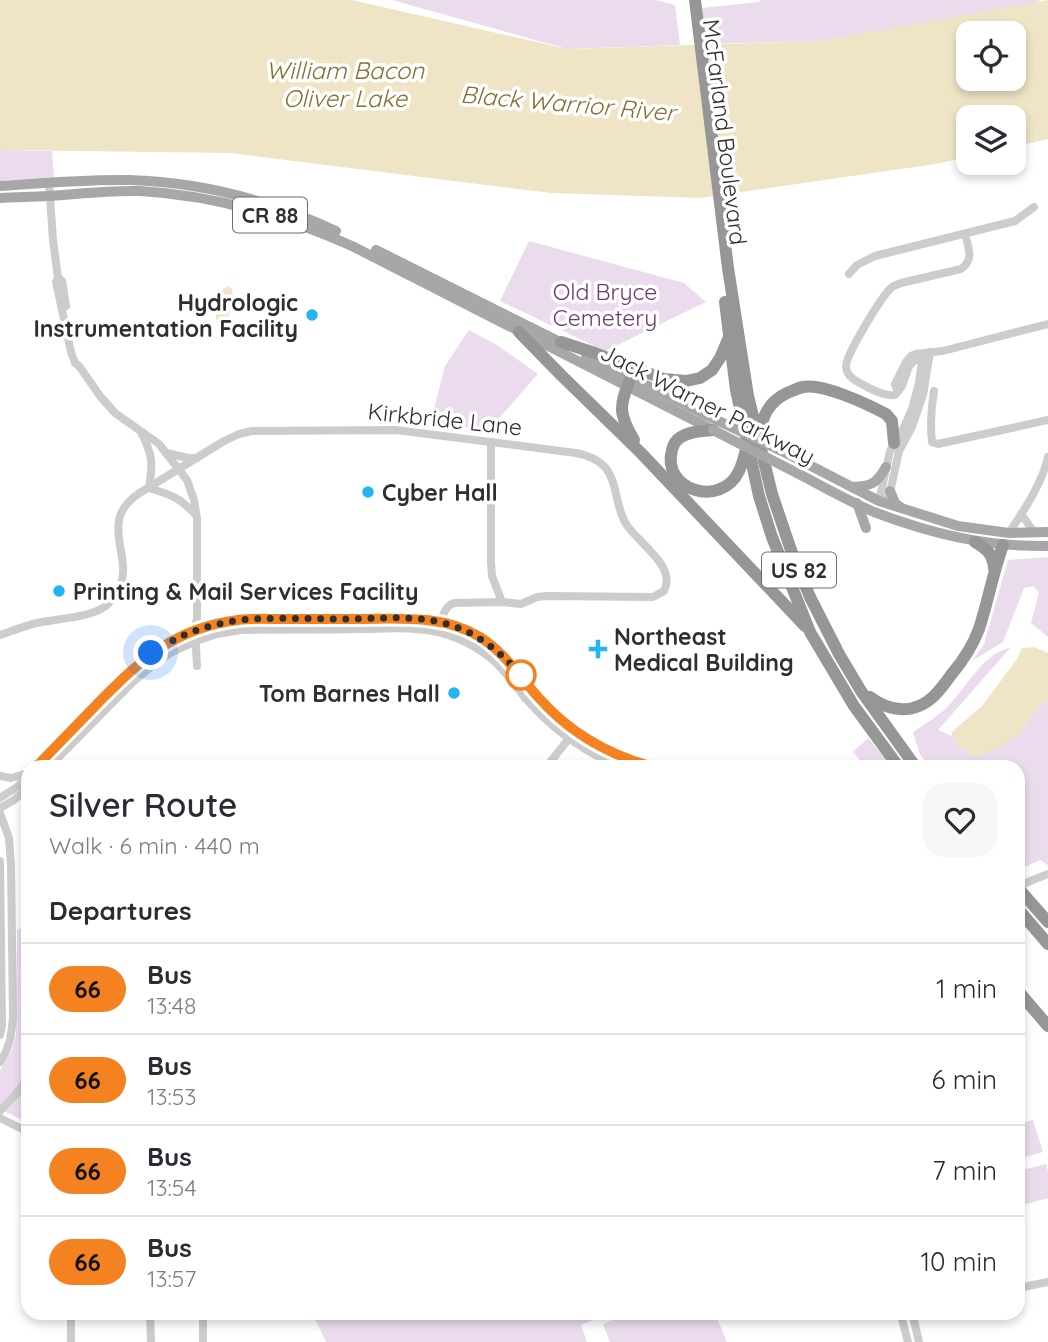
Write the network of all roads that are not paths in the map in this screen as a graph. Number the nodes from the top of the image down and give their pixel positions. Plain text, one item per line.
1 (687, 0) edge
2 (695, 0) edge
3 (49, 183) junction
4 (0, 186) edge
5 (50, 196) junction
6 (0, 198) edge
7 (1034, 207) dead end
8 (965, 234) junction
9 (725, 268) junction
10 (849, 274) dead end
11 (1048, 324) edge
12 (519, 332) junction
13 (730, 336) junction
14 (561, 342) junction
15 (926, 353) junction
16 (909, 366) junction
17 (921, 372) junction
18 (901, 379) junction
19 (629, 382) junction
20 (934, 391) dead end
21 (1048, 420) edge
22 (139, 430) junction
23 (713, 430) junction
24 (753, 441) junction
25 (491, 442) junction
26 (894, 443) junction
27 (167, 453) junction
28 (641, 453) junction
29 (1048, 457) edge
30 (197, 458) junction
31 (886, 467) junction
32 (180, 469) junction
33 (188, 482) junction
34 (850, 487) junction
35 (149, 488) junction
36 (890, 491) junction
37 (879, 501) junction
38 (857, 503) junction
39 (902, 509) junction
40 (873, 511) junction
41 (1021, 514) junction
42 (196, 516) junction
43 (866, 528) dead end
44 (1048, 532) edge
45 (1009, 533) junction
46 (1035, 533) junction
47 (975, 542) junction
48 (1003, 545) junction
49 (1048, 546) edge
50 (994, 570) junction
51 (502, 602) junction
52 (442, 623) junction
53 (195, 629) junction
54 (440, 632) junction
55 (810, 632) junction
56 (0, 635) edge
57 (196, 641) junction
58 (197, 666) dead end
59 (861, 691) junction
60 (575, 731) junction
61 (569, 740) junction
62 (43, 760) edge
63 (56, 760) edge
64 (552, 760) edge
65 (605, 760) edge
66 (634, 760) edge
67 (894, 760) edge
68 (911, 760) edge
69 (0, 776) edge
70 (21, 776) edge
71 (21, 783) edge
72 (21, 794) edge
73 (0, 798) edge
74 (0, 811) edge
75 (0, 861) edge
76 (1048, 874) edge
77 (1025, 884) edge
78 (1025, 895) edge
79 (1025, 917) edge
80 (1048, 922) edge
81 (1048, 944) edge
82 (1025, 999) edge
83 (1025, 1007) edge
84 (1048, 1026) edge
85 (1048, 1034) edge
86 (0, 1035) edge
87 (0, 1062) edge
88 (21, 1087) edge
89 (0, 1111) edge
90 (0, 1118) edge
91 (21, 1128) edge
92 (1048, 1282) edge
93 (1025, 1287) edge
94 (71, 1320) edge
95 (150, 1320) edge
96 (203, 1320) edge
97 (902, 1320) edge
98 (914, 1320) edge
99 (71, 1342) edge
100 (150, 1342) edge
101 (203, 1342) edge
102 (908, 1342) edge
103 (919, 1342) edge

1 - 9 highway, McFarland Boulevard / US 82
2 - 9 highway, McFarland Boulevard / US 82
3 - 4 main road, Jack Warner Parkway
3 - 5 street
3 - 14 main road, Jack Warner Parkway
5 - 6 main road, Jack Warner Parkway / CR 88
5 - 12 main road, Jack Warner Parkway / CR 88
5 - 22 street
7 - 8 street
8 - 10 street
8 - 18 street
9 - 13 highway, US 82
9 - 24 highway, US 82
11 - 15 street
12 - 19 main road, Jack Warner Parkway / CR 88
12 - 28 highway
13 - 14 highway
13 - 24 highway, US 82
14 - 19 main road, Jack Warner Parkway
15 - 16 street
15 - 17 street
15 - 18 street
15 - 36 street
16 - 17 street
16 - 18 street
17 - 26 street
19 - 23 main road, Jack Warner Parkway / CR 88
19 - 28 highway
19 - 34 main road, Jack Warner Parkway, bridge
20 - 21 street
22 - 27 street
22 - 35 street
23 - 24 highway
23 - 38 main road, Jack Warner Parkway / CR 88, bridge
24 - 26 highway
24 - 55 highway, US 82
24 - 59 highway, US 82
25 - 30 street, Kirkbride Lane
25 - 51 street
25 - 51 street, Kirkbride Lane
26 - 31 street
27 - 30 street
27 - 32 street
28 - 55 highway
29 - 41 street
30 - 32 street, Kirkbride Lane
30 - 33 street
31 - 34 main road
31 - 37 street
32 - 33 street
32 - 35 street, Kirkbride Lane
33 - 42 street
34 - 37 main road, Jack Warner Parkway
35 - 42 street
35 - 56 street, Kirkbride Lane
36 - 37 street
36 - 39 main road
37 - 39 main road, Jack Warner Parkway
37 - 40 main road
38 - 40 main road, Jack Warner Parkway / CR 88
38 - 43 main road
39 - 45 main road, Jack Warner Parkway
40 - 47 main road, Jack Warner Parkway / CR 88
41 - 45 street
41 - 46 street
42 - 53 street
44 - 46 main road, Jack Warner Parkway
45 - 46 main road, Jack Warner Parkway
45 - 48 main road
47 - 48 main road, Jack Warner Parkway / CR 88
47 - 50 highway
48 - 49 main road, CR 88
48 - 50 highway
50 - 59 highway
51 - 52 street, Kirkbride Lane
52 - 53 street
52 - 54 street
52 - 60 street
53 - 57 street
53 - 62 street
54 - 57 street
54 - 61 street
55 - 67 highway, US 82
57 - 58 street
57 - 63 street
59 - 68 highway, US 82
60 - 61 street
60 - 66 street
61 - 64 street
61 - 65 street
69 - 70 street
71 - 73 street
72 - 74 street
74 - 87 street
75 - 86 street
76 - 77 street
78 - 80 highway
79 - 81 highway
82 - 84 highway
83 - 85 highway
88 - 89 street
90 - 91 street
92 - 93 street
94 - 99 street
95 - 100 street
96 - 101 street
97 - 102 street
98 - 103 street

